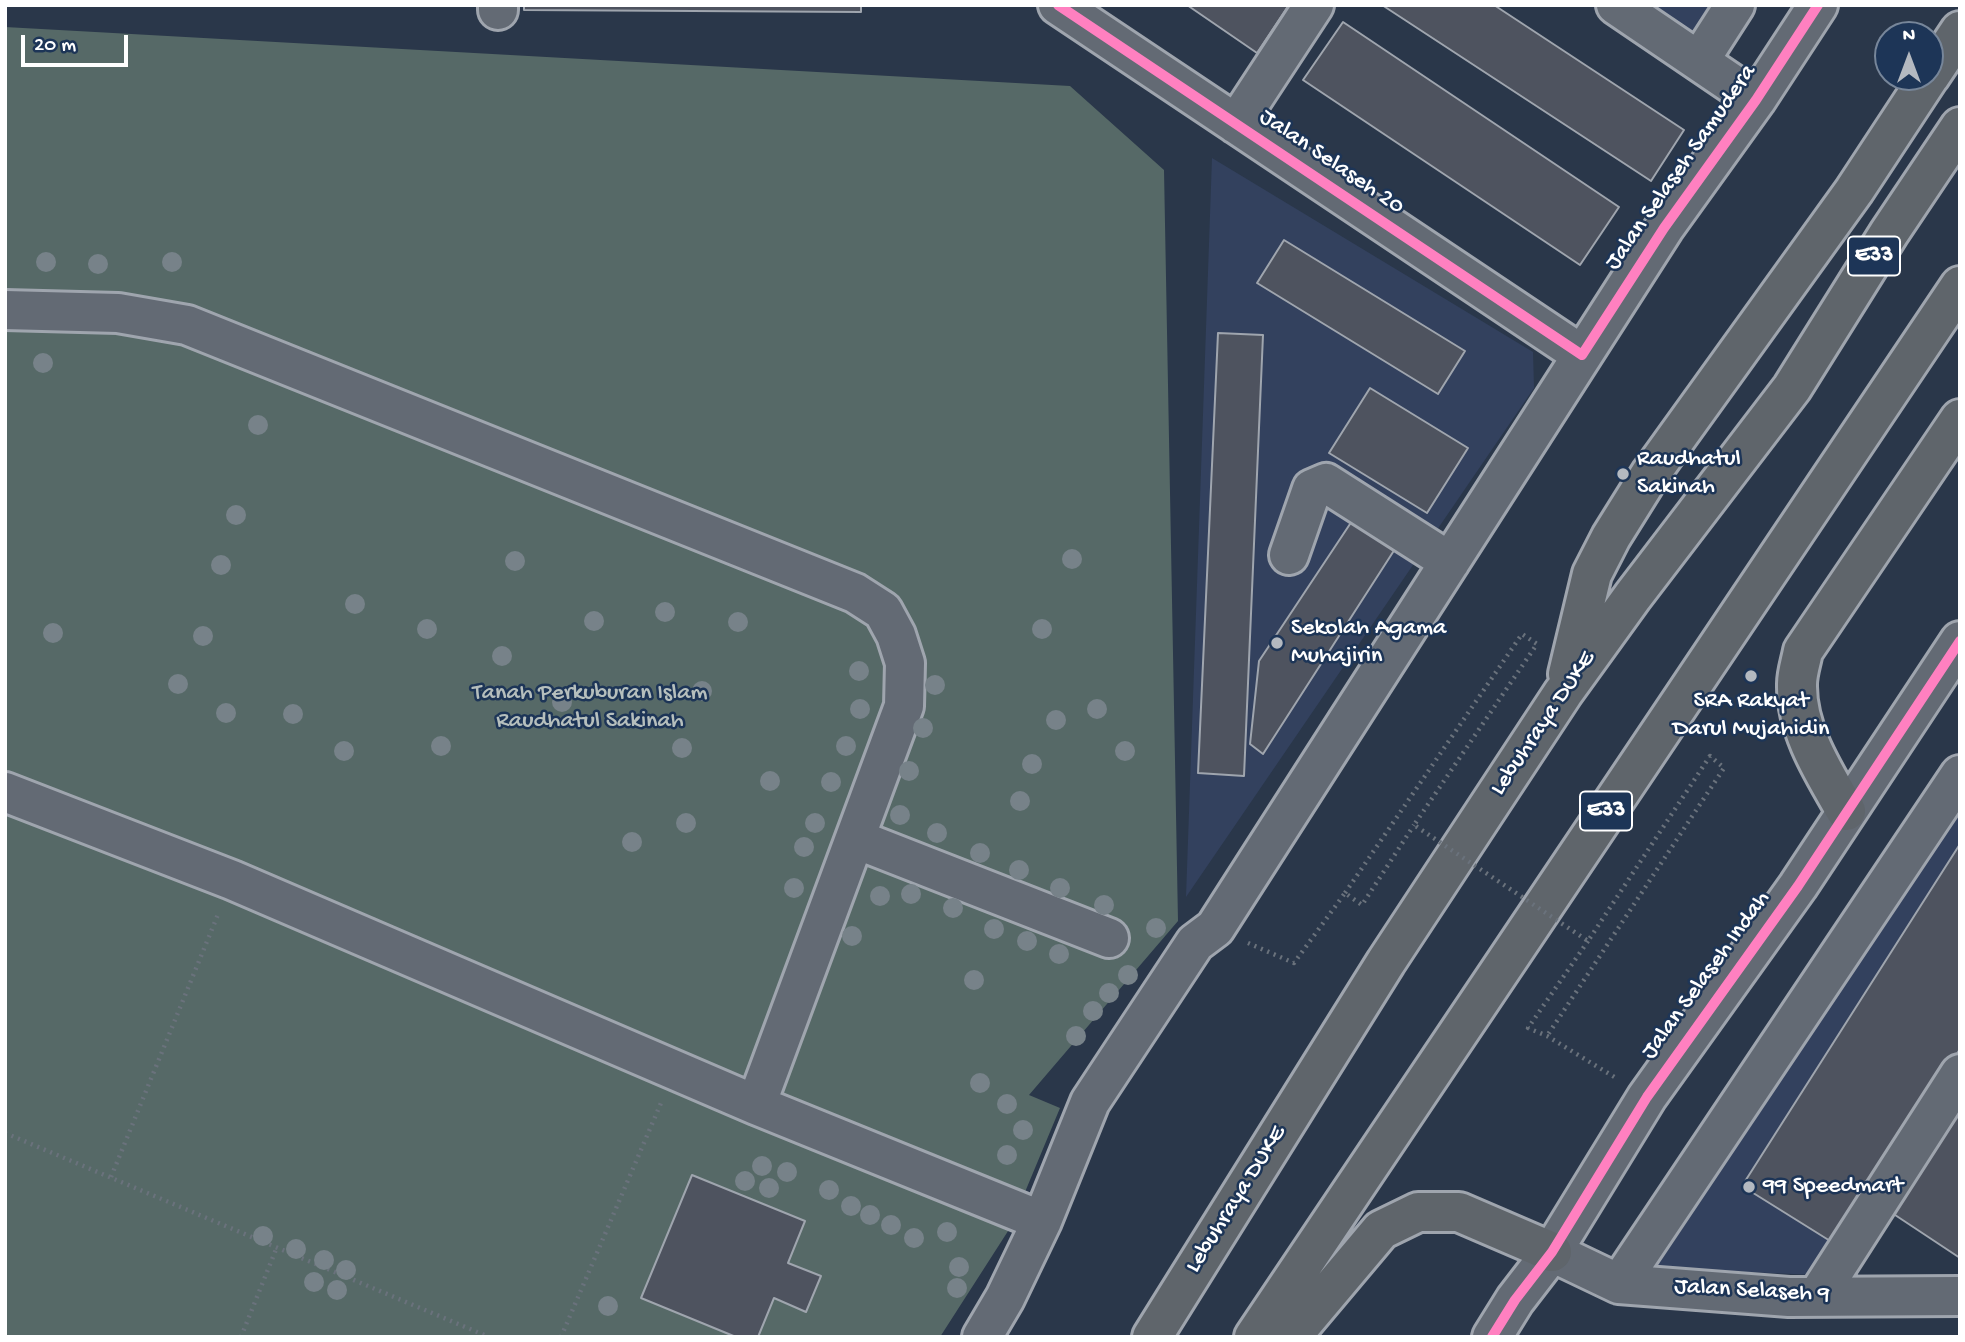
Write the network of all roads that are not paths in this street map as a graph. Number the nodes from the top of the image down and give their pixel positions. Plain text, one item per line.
1 (1058, 5) edge
2 (1314, 5) edge
3 (1616, 5) edge
4 (1735, 5) edge
5 (1818, 5) edge
6 (1960, 31) edge
7 (1944, 55) edge
8 (1699, 61) junction
9 (1920, 91) edge
10 (1756, 100) junction
11 (1236, 124) junction
12 (1960, 127) edge
13 (1960, 286) edge
14 (5, 310) edge
15 (1581, 355) junction
16 (1960, 419) edge
17 (1289, 555) dead end
18 (1450, 562) junction
19 (1960, 641) edge
20 (1563, 693) junction
21 (5, 792) edge
22 (1954, 797) edge
23 (1846, 811) junction
24 (856, 839) junction
25 (1109, 938) dead end
26 (1960, 1074) edge
27 (756, 1105) junction
28 (1042, 1221) junction
29 (1552, 1252) junction
30 (1619, 1284) junction
31 (1960, 1296) edge
32 (1817, 1297) junction
33 (982, 1337) edge
34 (1152, 1337) edge
35 (1254, 1337) edge
36 (1291, 1337) edge
37 (1492, 1337) edge

1 - 11 street, Jalan Selaseh 20
2 - 11 street
3 - 8 street
4 - 8 street
5 - 10 street, Jalan Selaseh Samudera
6 - 7 highway
8 - 10 street
9 - 20 highway
10 - 15 street, Jalan Selaseh Samudera
11 - 15 street, Jalan Selaseh 20
12 - 20 highway, Lebuhraya DUKE / E33
13 - 35 highway, E33
14 - 24 street
15 - 18 street, Jalan Selaseh Samudera
16 - 23 highway
17 - 18 street
18 - 28 street, Jalan Selaseh Samudera
19 - 23 street, Jalan Selaseh Indah
20 - 34 highway, Lebuhraya DUKE / E33
21 - 27 street
22 - 30 street
23 - 29 street, Jalan Selaseh Indah
24 - 25 street
24 - 27 street
26 - 32 street
27 - 28 street
28 - 33 street, Jalan Selaseh Samudera
29 - 30 street, Jalan Selaseh 9
29 - 36 highway
29 - 37 street, Jalan Selaseh Indah
30 - 32 street, Jalan Selaseh 9
31 - 32 street, Jalan Selaseh 9

